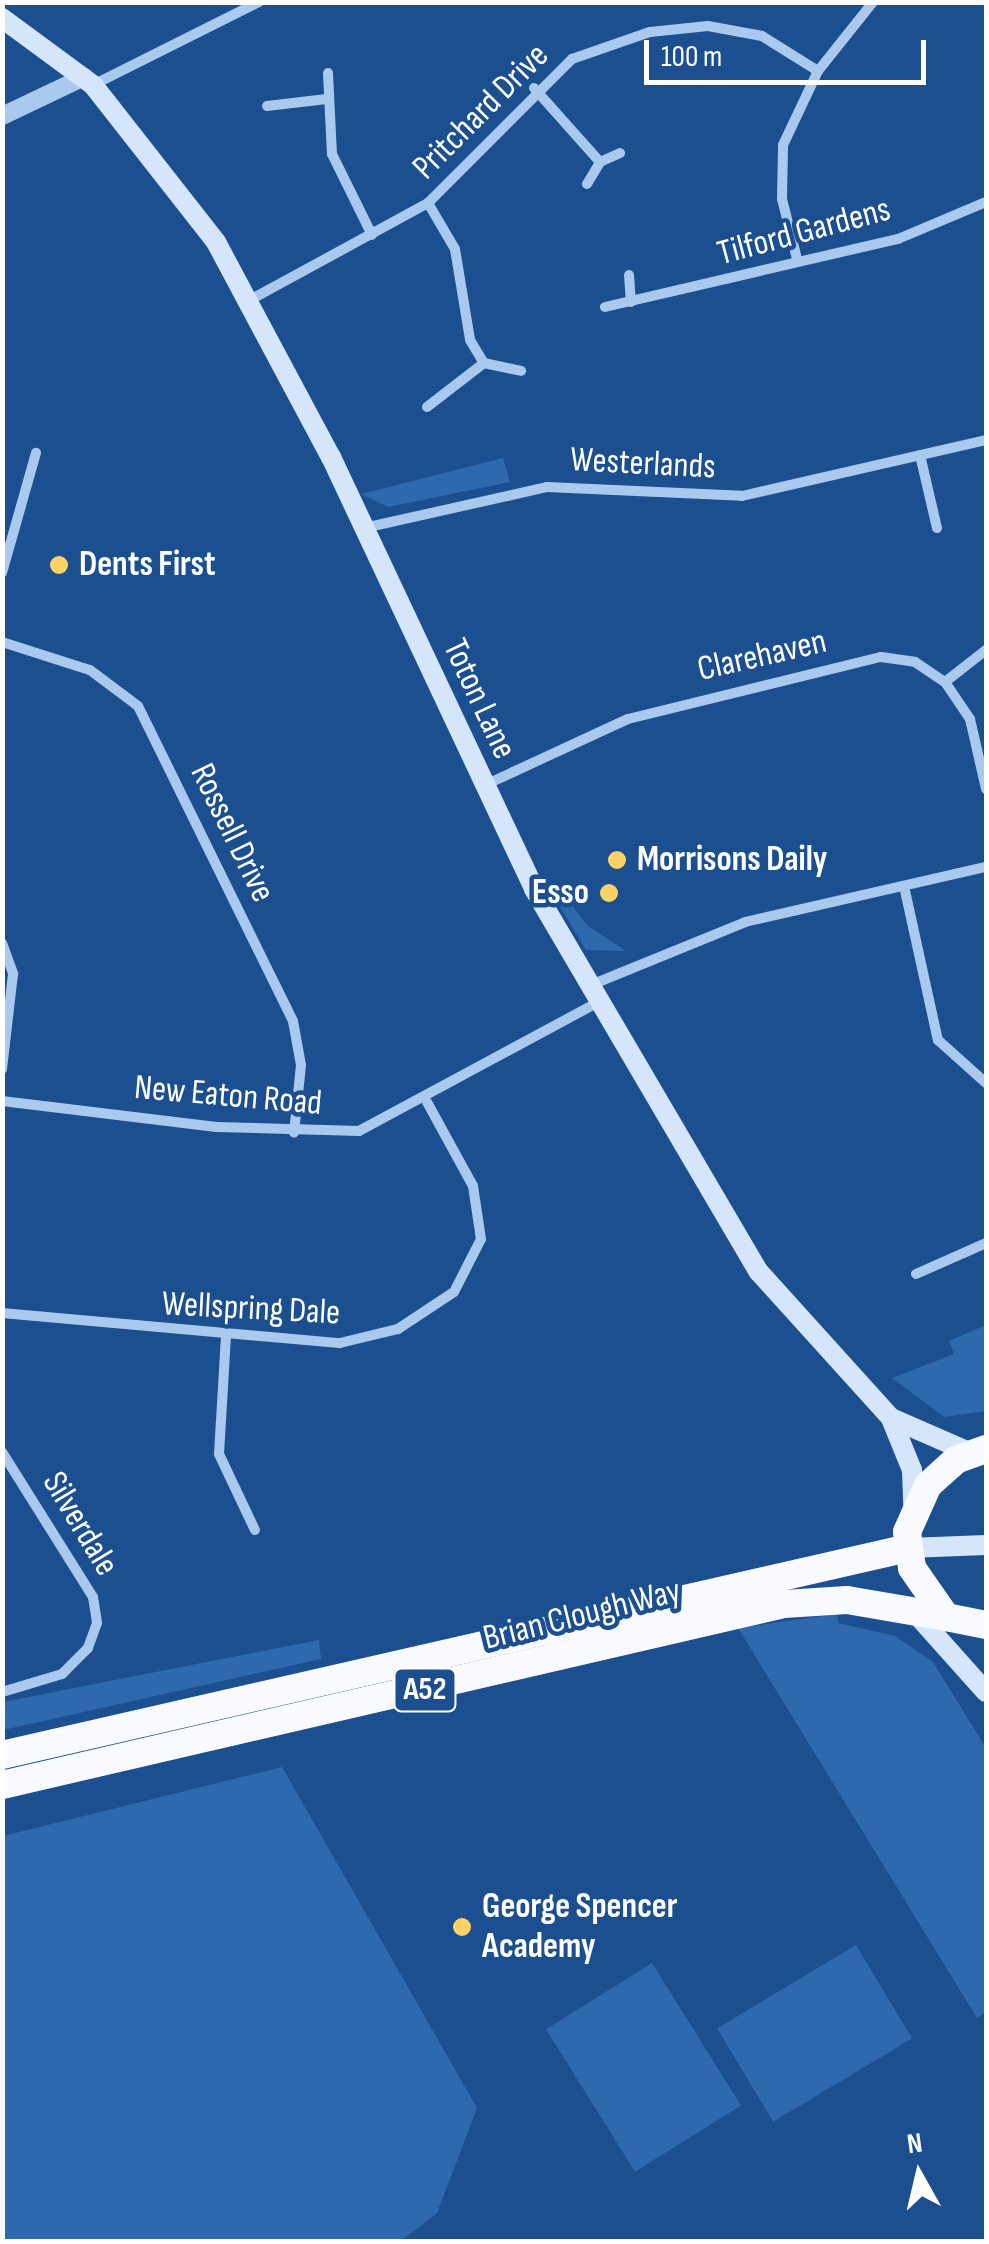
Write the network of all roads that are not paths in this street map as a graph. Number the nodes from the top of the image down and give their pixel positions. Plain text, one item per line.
1 (258, 2) edge
2 (873, 2) edge
3 (2, 18) edge
4 (818, 71) junction
5 (328, 74) dead end
6 (89, 81) junction
7 (534, 88) junction
8 (327, 99) junction
9 (268, 106) dead end
10 (2, 116) edge
11 (620, 153) dead end
12 (600, 162) junction
13 (587, 184) dead end
14 (986, 202) edge
15 (428, 203) junction
16 (372, 235) junction
17 (797, 259) junction
18 (629, 275) dead end
19 (250, 300) junction
20 (632, 302) junction
21 (606, 307) dead end
22 (484, 363) junction
23 (521, 371) dead end
24 (427, 407) dead end
25 (986, 440) edge
26 (36, 453) dead end
27 (920, 455) junction
28 (363, 528) junction
29 (937, 528) dead end
30 (2, 573) edge
31 (2, 642) edge
32 (986, 650) edge
33 (946, 682) junction
34 (484, 786) junction
35 (986, 789) edge
36 (986, 867) edge
37 (904, 886) junction
38 (2, 943) edge
39 (593, 994) junction
40 (2, 1069) edge
41 (986, 1083) edge
42 (2, 1101) edge
43 (427, 1102) junction
44 (294, 1133) junction
45 (986, 1243) edge
46 (916, 1274) dead end
47 (2, 1313) edge
48 (226, 1336) junction
49 (891, 1418) junction
50 (981, 1449) edge
51 (2, 1452) edge
52 (913, 1510) junction
53 (256, 1530) dead end
54 (986, 1544) edge
55 (908, 1548) junction
56 (902, 1608) junction
57 (964, 1622) edge
58 (986, 1641) edge
59 (2, 1692) edge
60 (986, 1692) edge
61 (2, 1755) edge
62 (2, 1785) edge

1 - 6 street
2 - 4 street
3 - 6 main road, Toton Lane
4 - 7 street, Pritchard Drive
4 - 17 street
5 - 8 street
6 - 10 street
6 - 19 main road, Toton Lane
7 - 12 street
7 - 15 street, Pritchard Drive
8 - 9 street
8 - 16 street
11 - 12 street
12 - 13 street
14 - 17 street, Tilford Gardens
15 - 16 street, Pritchard Drive
15 - 22 street
16 - 19 street, Pritchard Drive
17 - 20 street, Tilford Gardens
18 - 20 street
19 - 28 main road, Toton Lane
20 - 21 street, Tilford Gardens
22 - 23 street
22 - 24 street
25 - 27 street, Westerlands
26 - 30 street
27 - 28 street, Westerlands
27 - 29 street
28 - 34 main road, Toton Lane
31 - 44 street, Rossell Drive
32 - 33 street
33 - 34 street, Clarehaven
33 - 35 street
34 - 39 main road, Toton Lane
36 - 37 street, New Eaton Road
37 - 39 street, New Eaton Road
37 - 41 street
38 - 40 street
39 - 43 street, New Eaton Road
39 - 49 main road, Toton Lane
42 - 44 street, New Eaton Road
43 - 44 street, New Eaton Road
43 - 48 street, Wellspring Dale
45 - 46 street
47 - 48 street, Wellspring Dale
48 - 53 street
49 - 50 main road, Toton Lane
49 - 52 main road, Toton Lane
50 - 52 highway
51 - 59 street, Silverdale
52 - 55 highway
54 - 55 main road
55 - 57 highway
55 - 61 highway, Brian Clough Way / A52
56 - 57 highway, Brian Clough Way / A52
56 - 60 main road
56 - 62 highway, Brian Clough Way / A52
57 - 58 main road

